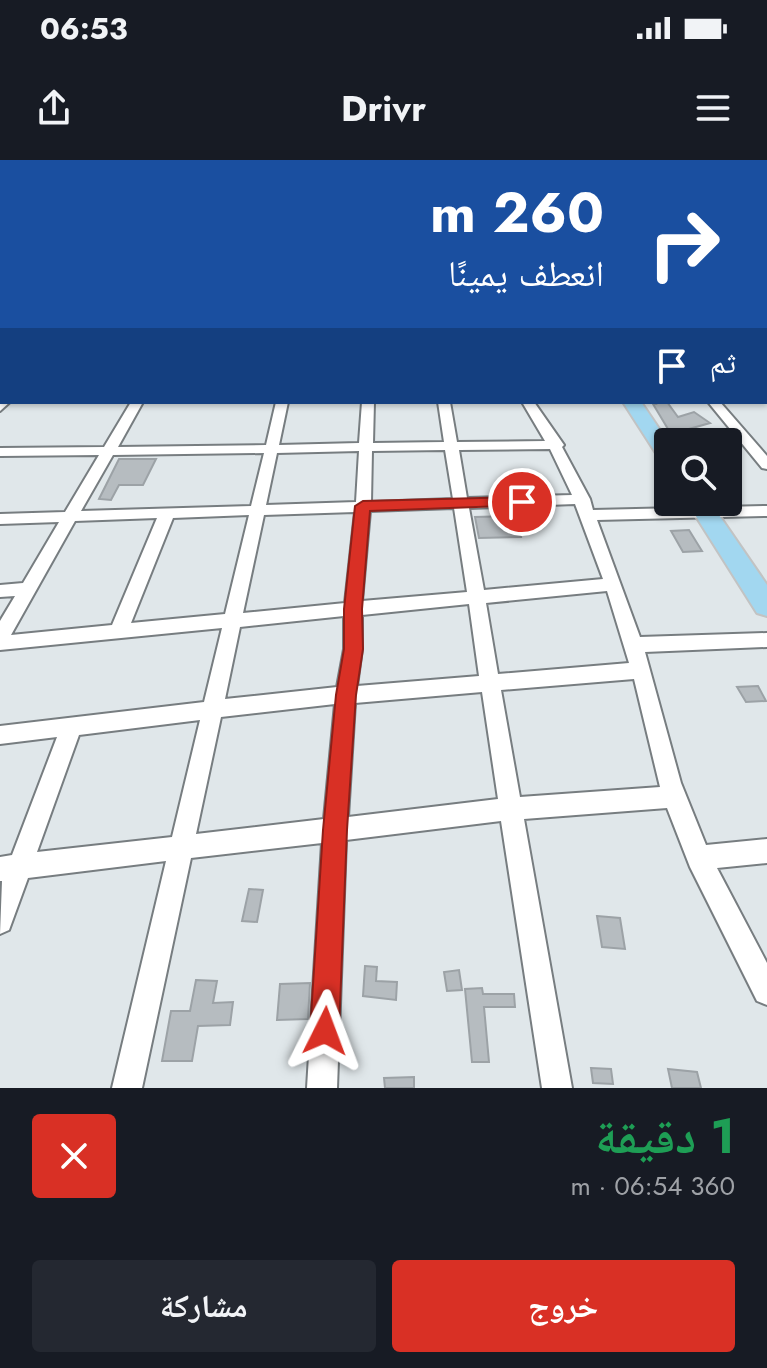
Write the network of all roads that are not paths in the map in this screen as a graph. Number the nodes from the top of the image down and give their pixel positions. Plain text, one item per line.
1 (136, 404) edge
2 (282, 404) edge
3 (368, 404) edge
4 (444, 404) edge
5 (529, 404) edge
6 (633, 404) edge
7 (716, 404) edge
8 (654, 436) edge
9 (557, 445) junction
10 (454, 448) junction
11 (271, 449) junction
12 (365, 449) junction
13 (0, 452) edge
14 (109, 452) junction
15 (767, 465) edge
16 (462, 504) junction
17 (363, 506) junction
18 (586, 507) junction
19 (654, 507) edge
20 (257, 509) junction
21 (742, 509) edge
22 (168, 511) junction
23 (767, 511) edge
24 (71, 516) junction
25 (708, 516) edge
26 (0, 519) edge
27 (612, 584) junction
28 (28, 589) junction
29 (0, 591) edge
30 (477, 598) junction
31 (767, 606) edge
32 (353, 609) junction
33 (234, 619) junction
34 (119, 631) junction
35 (0, 637) edge
36 (767, 640) edge
37 (0, 643) edge
38 (633, 645) junction
39 (642, 670) junction
40 (489, 682) junction
41 (346, 695) junction
42 (213, 710) junction
43 (72, 726) junction
44 (0, 735) edge
45 (674, 797) junction
46 (510, 809) junction
47 (335, 830) junction
48 (182, 848) junction
49 (767, 851) edge
50 (699, 858) junction
51 (11, 868) edge
52 (0, 921) edge
53 (767, 991) edge
54 (127, 1088) edge
55 (322, 1088) edge
56 (557, 1088) edge

1 - 14 street
2 - 11 street
3 - 12 street
4 - 10 street
5 - 9 street
6 - 8 highway
7 - 15 street
9 - 10 street
9 - 18 street
10 - 12 street
10 - 16 street
11 - 12 street
11 - 14 street
11 - 20 street
12 - 17 street
13 - 14 street
14 - 24 street
16 - 17 street
16 - 18 street
16 - 30 street
17 - 20 street
17 - 32 street
18 - 19 street
18 - 27 street
20 - 22 street
20 - 33 street
21 - 23 street
22 - 24 street
22 - 34 street
24 - 26 street
24 - 28 street
25 - 31 highway
27 - 30 street
27 - 38 street
28 - 29 street
28 - 35 street
30 - 32 street
30 - 40 street
32 - 33 street
32 - 41 street
33 - 34 street
33 - 42 street
34 - 37 street
36 - 38 street
38 - 39 street
39 - 40 street
39 - 45 street
40 - 41 street
40 - 46 street
41 - 42 street
41 - 47 street
42 - 43 street
42 - 48 street
43 - 44 street
43 - 51 street
45 - 46 street
45 - 50 street
46 - 47 street
46 - 56 street
47 - 48 street
47 - 55 street
48 - 51 street
48 - 54 street
49 - 50 street
50 - 53 street
51 - 52 street

